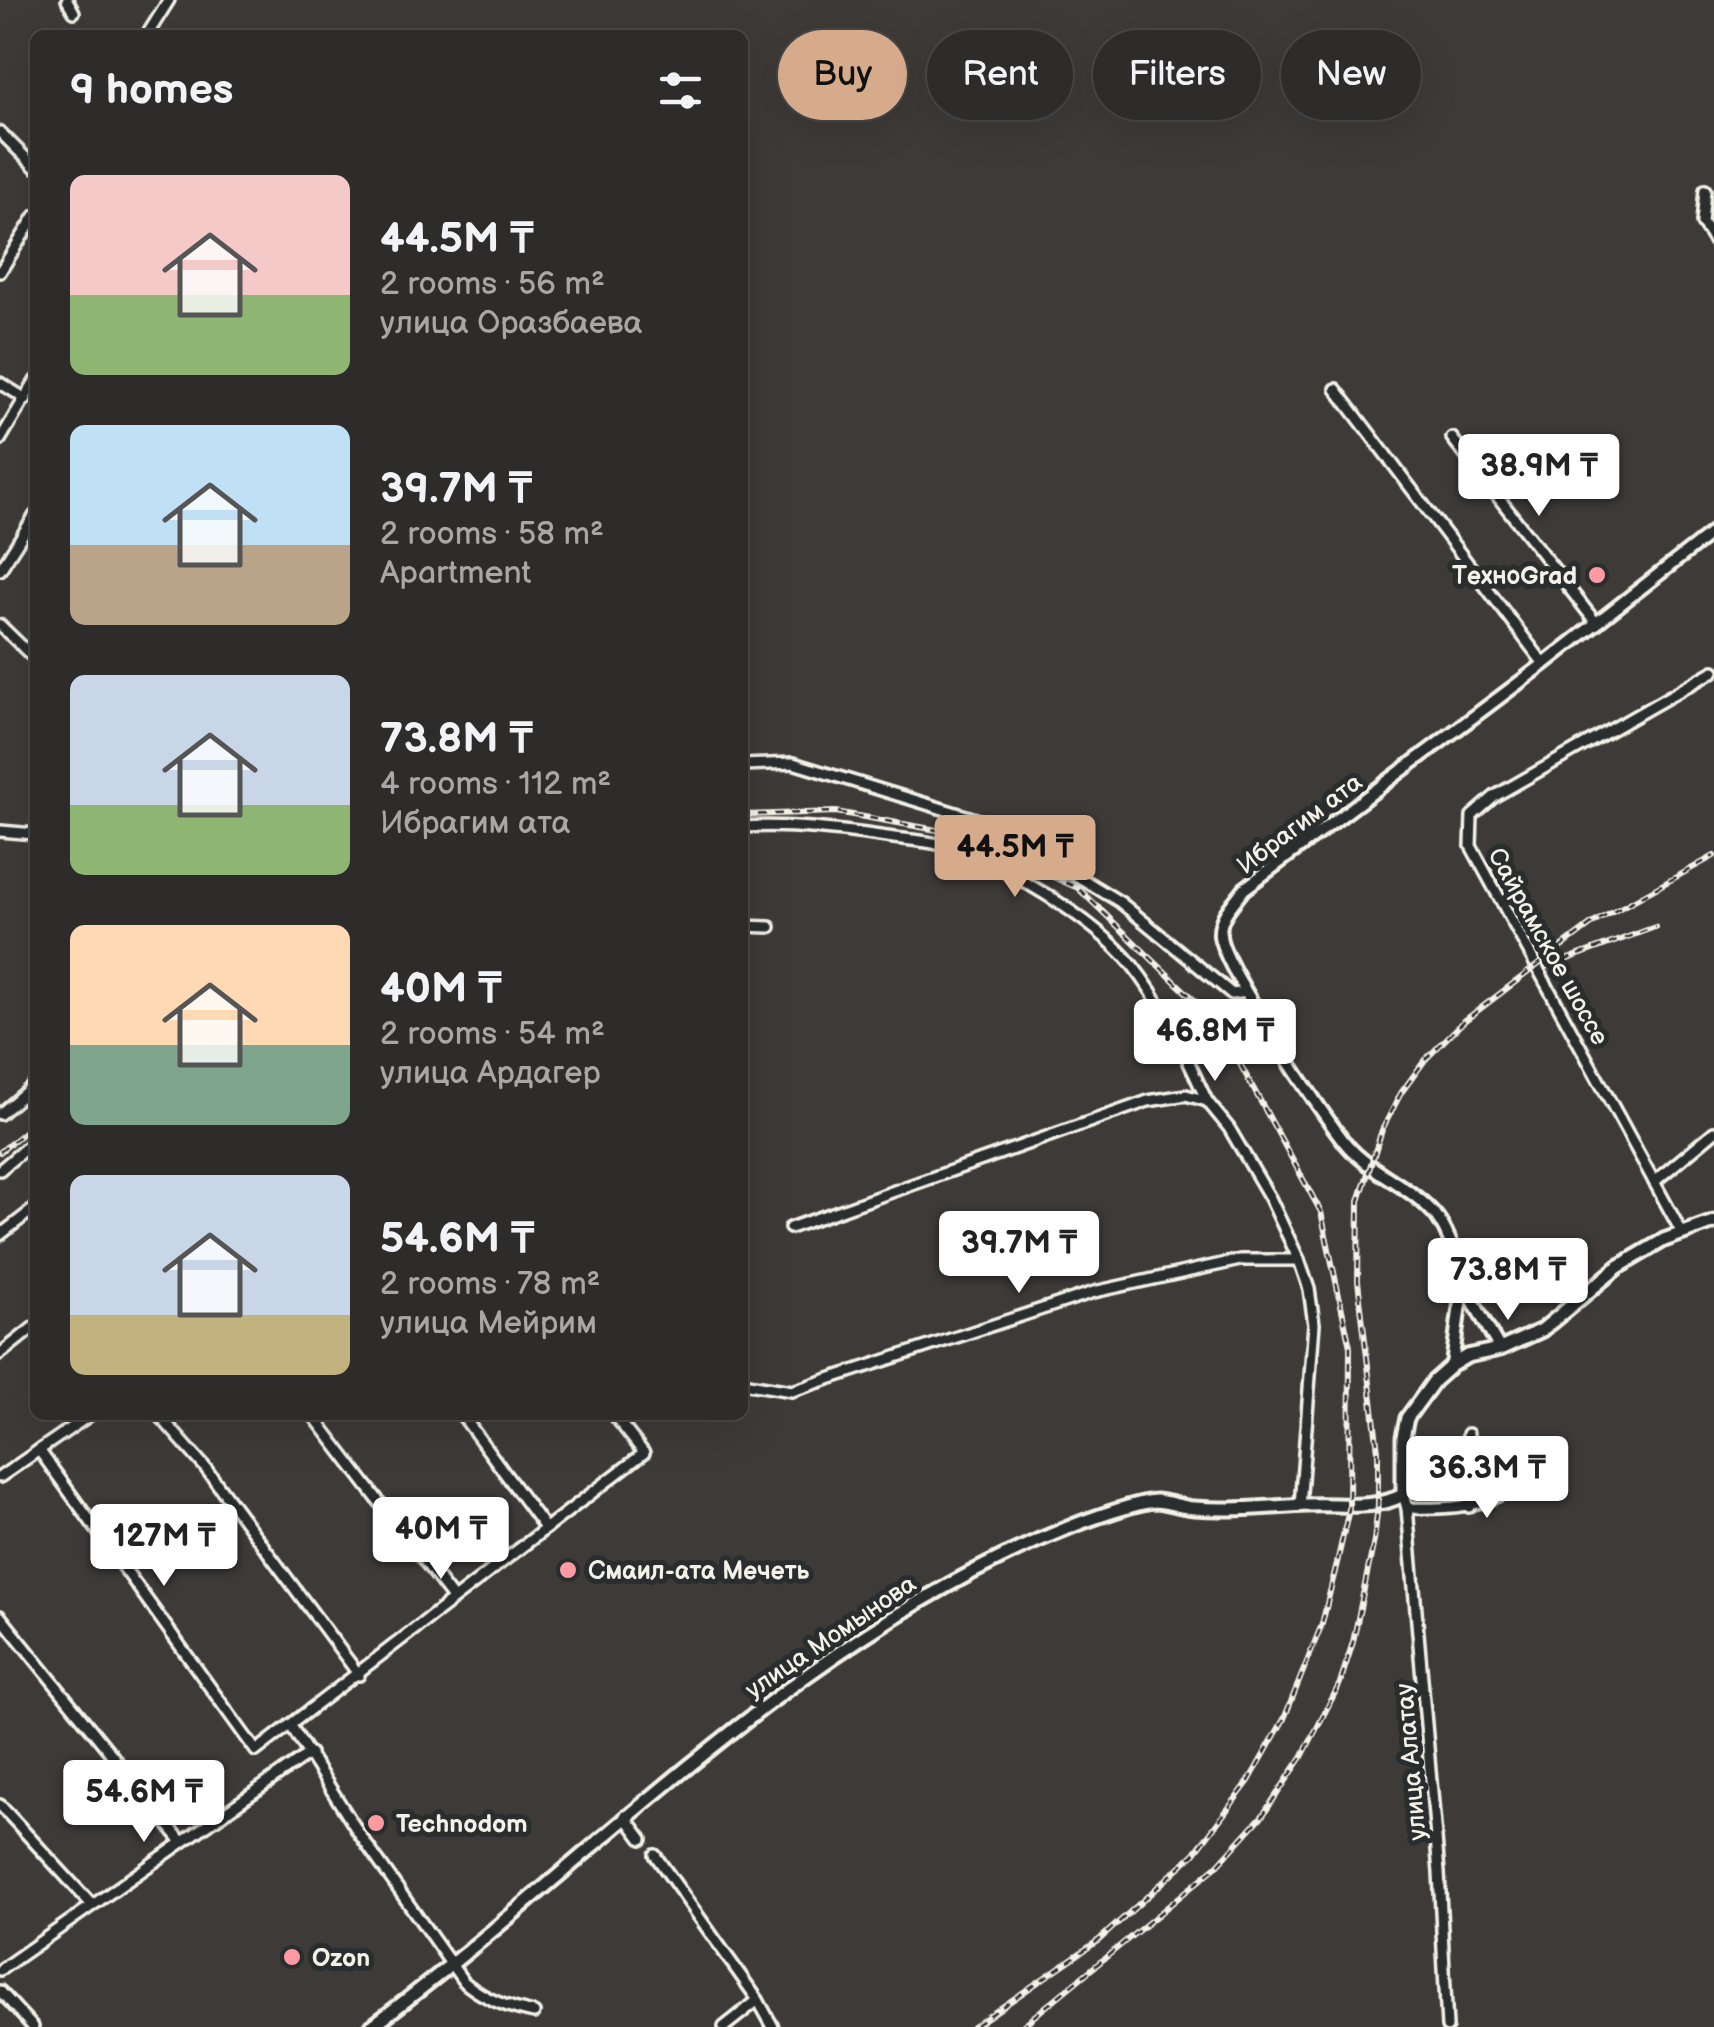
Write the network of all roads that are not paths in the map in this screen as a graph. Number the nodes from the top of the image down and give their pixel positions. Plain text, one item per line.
1 (67, 0) edge
2 (169, 0) edge
3 (74, 12) dead end
4 (150, 30) edge
5 (0, 132) edge
6 (30, 161) edge
7 (1705, 190) dead end
8 (30, 224) edge
9 (1714, 241) edge
10 (0, 272) edge
11 (0, 383) edge
12 (1336, 389) dead end
13 (30, 391) edge
14 (26, 399) junction
15 (1452, 438) dead end
16 (0, 440) edge
17 (30, 523) edge
18 (1714, 530) edge
19 (0, 570) edge
20 (1597, 624) junction
21 (0, 625) edge
22 (30, 654) edge
23 (1544, 664) junction
24 (1714, 672) edge
25 (748, 765) edge
26 (748, 827) edge
27 (0, 832) edge
28 (30, 834) edge
29 (748, 926) edge
30 (770, 927) dead end
31 (1246, 992) junction
32 (30, 1088) edge
33 (1206, 1101) junction
34 (0, 1114) edge
35 (1714, 1132) edge
36 (30, 1144) edge
37 (0, 1170) edge
38 (1654, 1182) junction
39 (30, 1212) edge
40 (1714, 1222) edge
41 (790, 1228) dead end
42 (1682, 1233) junction
43 (0, 1235) edge
44 (1298, 1260) junction
45 (1464, 1280) junction
46 (30, 1330) edge
47 (1500, 1348) junction
48 (0, 1354) edge
49 (1452, 1365) junction
50 (748, 1384) edge
51 (83, 1420) edge
52 (163, 1420) edge
53 (316, 1420) edge
54 (466, 1420) edge
55 (618, 1420) edge
56 (1468, 1434) dead end
57 (39, 1450) junction
58 (1544, 1465) dead end
59 (0, 1476) edge
60 (1403, 1494) junction
61 (1300, 1506) junction
62 (1469, 1507) junction
63 (1407, 1508) junction
64 (545, 1528) junction
65 (452, 1598) junction
66 (0, 1616) edge
67 (360, 1674) junction
68 (291, 1726) junction
69 (310, 1752) junction
70 (0, 1806) edge
71 (626, 1816) junction
72 (642, 1838) tunnel mouth
73 (182, 1842) junction
74 (655, 1855) tunnel mouth
75 (92, 1905) junction
76 (454, 1965) junction
77 (0, 1970) edge
78 (0, 1991) edge
79 (758, 2000) junction
80 (534, 2013) dead end
81 (33, 2027) edge
82 (370, 2027) edge
83 (724, 2027) edge
84 (773, 2027) edge
85 (1447, 2027) edge

1 - 3 street
2 - 4 street
5 - 6 street
7 - 9 street
8 - 10 street
11 - 14 street
12 - 23 street
13 - 14 street
14 - 16 street
15 - 20 street
17 - 19 street
18 - 20 street, Ибрагим ата
20 - 23 street, Ибрагим ата
21 - 22 street
23 - 31 street, Ибрагим ата
24 - 38 street, Сайрамское шоссе
25 - 31 street
26 - 33 street
27 - 28 street
29 - 30 street
31 - 45 street, Ибрагим ата
32 - 34 street
33 - 41 street
33 - 44 street
35 - 38 street
36 - 37 street
38 - 42 street, Сайрамское шоссе
39 - 43 street
40 - 42 main road
42 - 47 main road
44 - 50 street
44 - 61 street
45 - 47 street, Ибрагим ата
45 - 49 street
46 - 48 street
47 - 49 main road
49 - 60 main road
51 - 57 street
52 - 67 street
53 - 65 street
54 - 64 street
55 - 64 street
56 - 62 street
57 - 59 street
57 - 68 street
58 - 62 street
60 - 61 main road, улица Момынова
60 - 63 street, улица Алатау
61 - 71 main road, улица Момынова
62 - 63 street
63 - 85 street, улица Алатау
64 - 65 street
65 - 67 street
66 - 73 street
67 - 68 street
68 - 69 street
69 - 73 street
69 - 76 street
70 - 75 street
71 - 72 street
71 - 76 main road, улица Момынова
73 - 75 street
74 - 79 street
75 - 77 street
76 - 80 street
76 - 82 main road, улица Момынова
78 - 81 street
79 - 83 street
79 - 84 street

